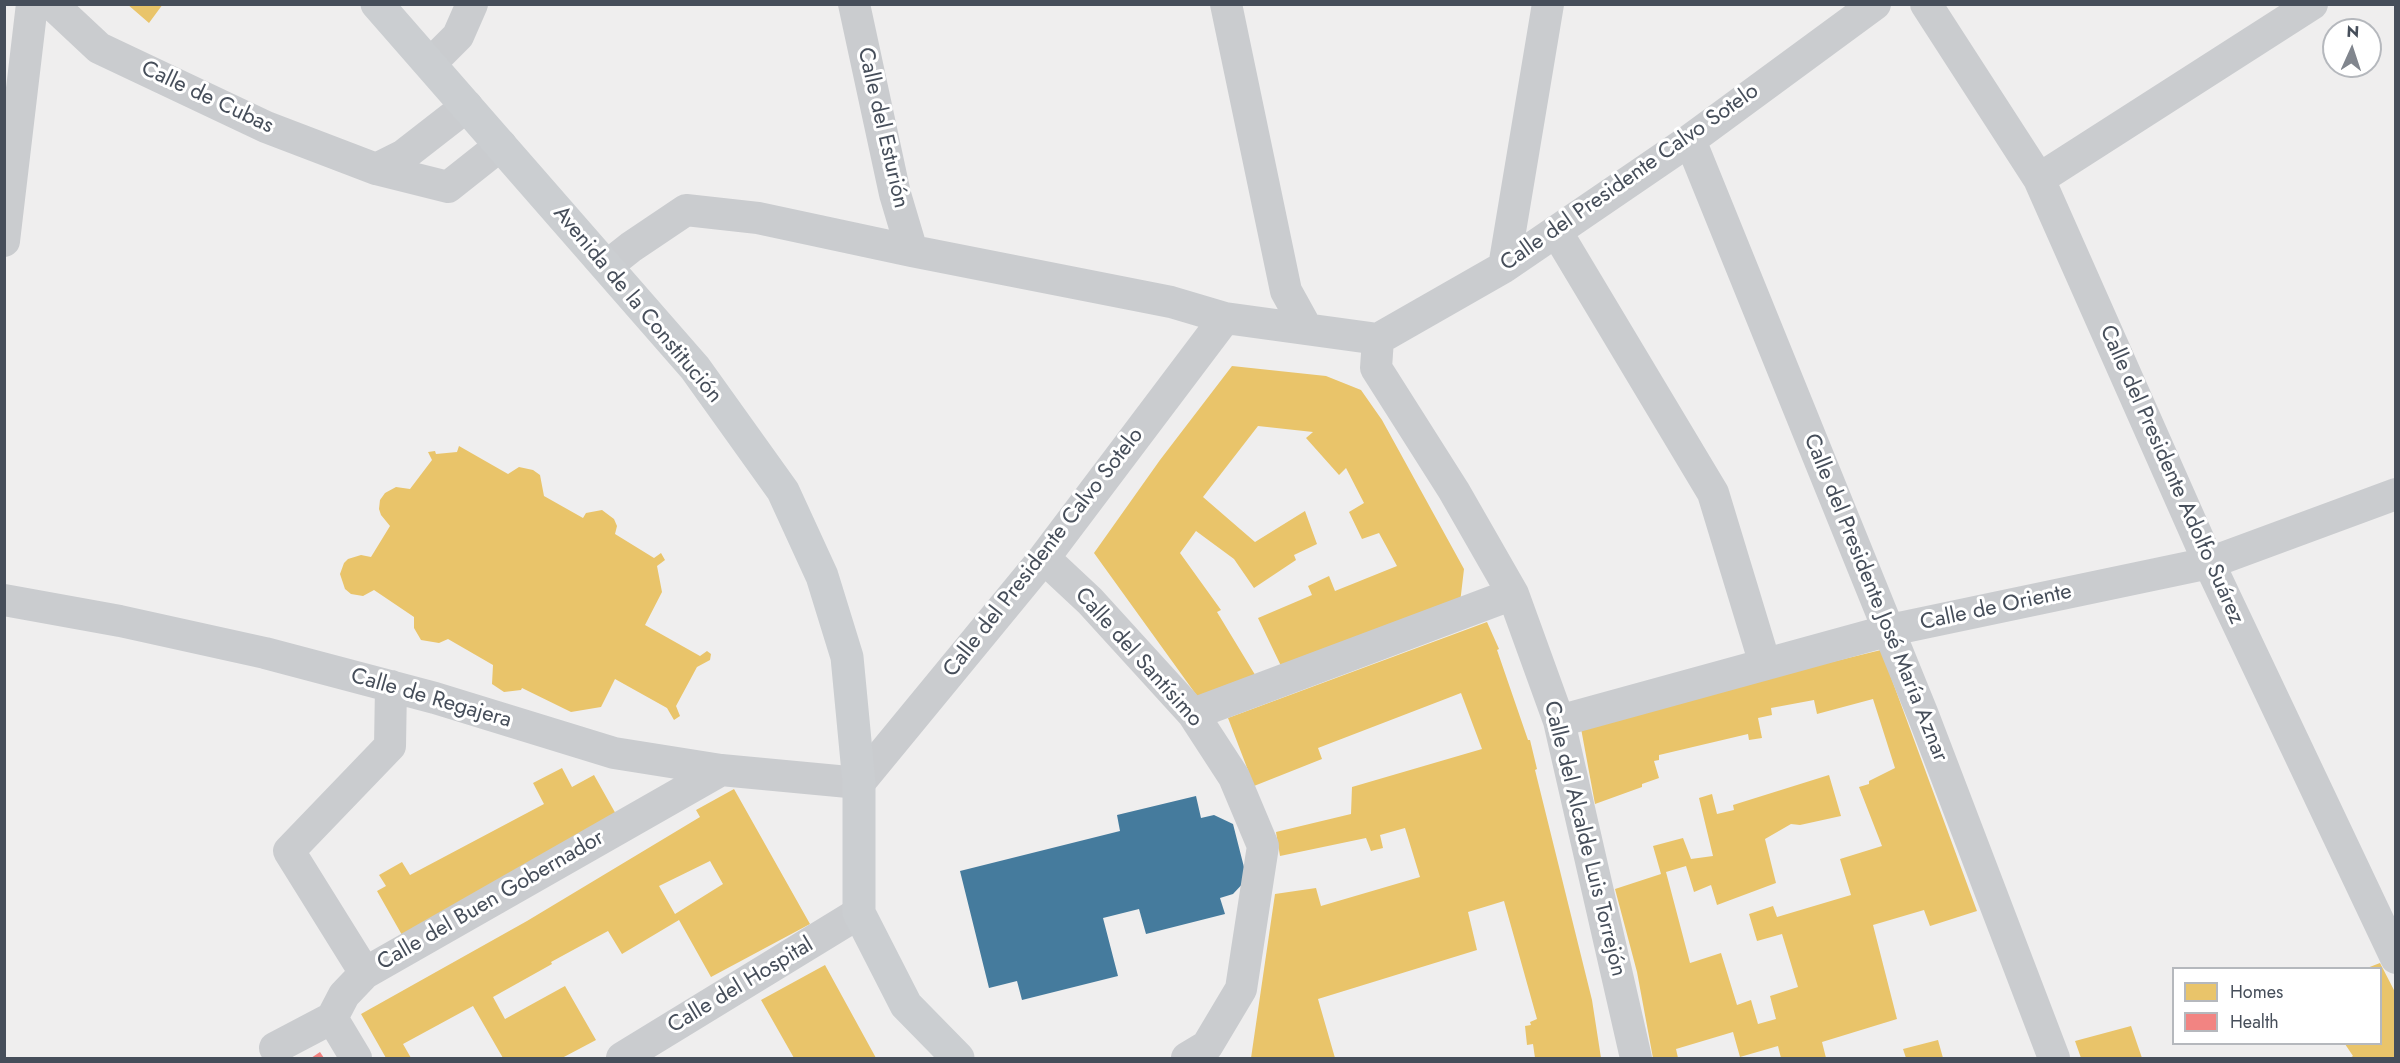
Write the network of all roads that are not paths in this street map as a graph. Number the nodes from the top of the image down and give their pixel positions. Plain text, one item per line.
1 (32, 4) edge
2 (52, 4) edge
3 (377, 4) edge
4 (472, 4) edge
5 (854, 4) edge
6 (1226, 4) edge
7 (1548, 4) edge
8 (1875, 4) edge
9 (1926, 4) edge
10 (2312, 4) edge
11 (430, 64) junction
12 (468, 106) junction
13 (1690, 140) junction
14 (501, 145) junction
15 (376, 168) junction
16 (2039, 179) junction
17 (1556, 231) junction
18 (4, 241) edge
19 (912, 251) junction
20 (607, 266) junction
21 (1504, 267) junction
22 (1225, 318) junction
23 (1307, 329) junction
24 (1378, 339) junction
25 (2396, 494) edge
26 (1044, 558) junction
27 (2209, 563) junction
28 (1513, 594) junction
29 (4, 600) edge
30 (1890, 630) junction
31 (1765, 664) junction
32 (391, 686) junction
33 (1193, 714) junction
34 (1559, 721) junction
35 (722, 770) junction
36 (859, 783) junction
37 (859, 913) junction
38 (2396, 958) edge
39 (365, 973) junction
40 (332, 1018) junction
41 (276, 1048) dead end
42 (356, 1059) edge
43 (622, 1059) edge
44 (958, 1059) edge
45 (1187, 1059) edge
46 (1636, 1059) edge
47 (2054, 1059) edge

1 - 18 street
2 - 15 street, Calle de Cubas
3 - 11 street, Avenida de la Constitución
4 - 11 street
5 - 19 street, Calle del Esturión
6 - 23 street
7 - 21 street
8 - 13 street, Calle del Presidente Calvo Sotelo
9 - 16 street, Calle del Presidente Adolfo Suárez
10 - 16 street
11 - 12 street, Avenida de la Constitución
12 - 14 street, Avenida de la Constitución
12 - 15 street
13 - 17 street, Calle del Presidente Calvo Sotelo
13 - 30 street, Calle del Presidente José María Aznar
14 - 15 street, Calle de Cubas
14 - 20 street, Avenida de la Constitución
16 - 27 street, Calle del Presidente Adolfo Suárez
17 - 21 street, Calle del Presidente Calvo Sotelo
17 - 31 street
19 - 20 street
19 - 22 street
20 - 36 street, Avenida de la Constitución
21 - 24 street, Calle del Presidente Calvo Sotelo
22 - 23 street
22 - 26 street, Calle del Presidente Calvo Sotelo
23 - 24 street
24 - 28 street, Calle del Alcalde Luis Torrejón
25 - 27 street, Calle de Oriente
26 - 33 street, Calle del Santísimo
26 - 36 street, Calle del Presidente Calvo Sotelo
27 - 30 street, Calle de Oriente
27 - 38 street, Calle del Presidente Adolfo Suárez
28 - 33 street
28 - 34 street, Calle del Alcalde Luis Torrejón
29 - 32 street, Calle de Regajera
30 - 31 street, Calle de Oriente
30 - 47 street, Calle del Presidente José María Aznar
31 - 34 street, Calle de Oriente
32 - 35 street, Calle de Regajera
32 - 39 street
33 - 45 street, Calle del Santísimo
34 - 46 street, Calle del Alcalde Luis Torrejón
35 - 36 street, Calle de Regajera
35 - 39 street, Calle del Buen Gobernador
36 - 37 street, Avenida de la Constitución
37 - 43 street, Calle del Hospital
37 - 44 street
39 - 40 street, Calle del Buen Gobernador
40 - 41 street
40 - 42 street

